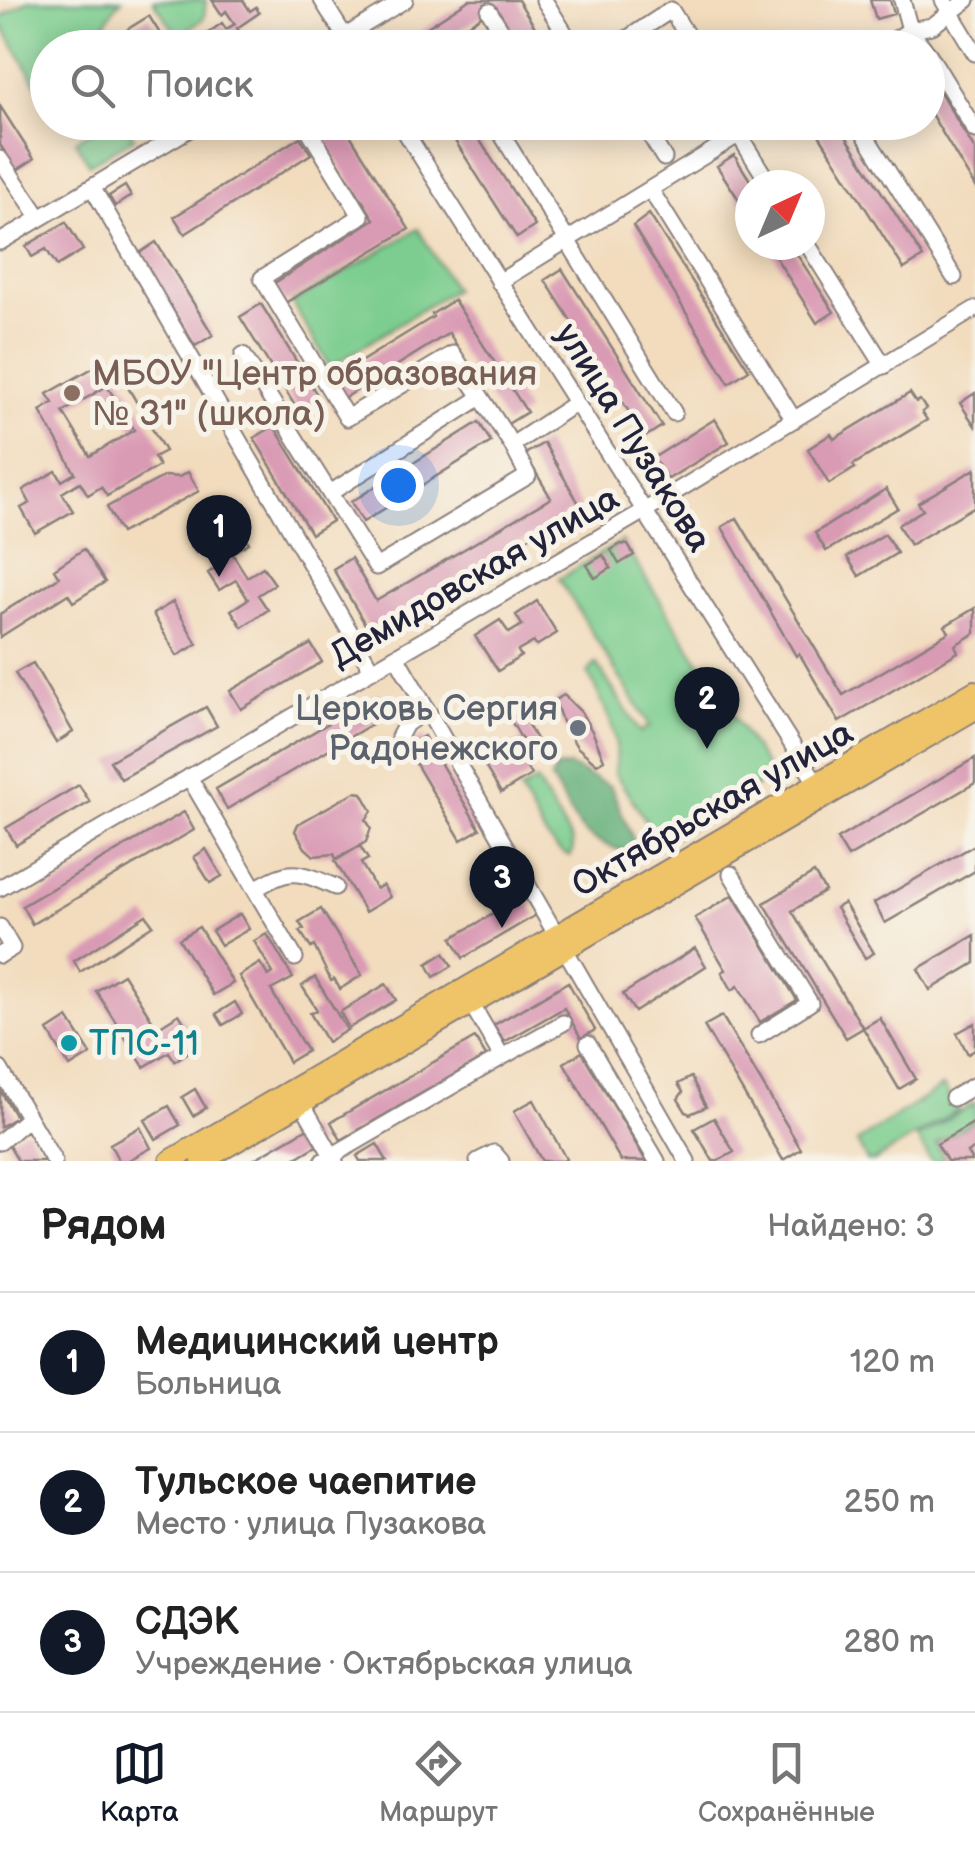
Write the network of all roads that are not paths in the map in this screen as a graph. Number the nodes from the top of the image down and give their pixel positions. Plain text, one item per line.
1 (322, 0) edge
2 (405, 0) edge
3 (544, 0) edge
4 (902, 0) edge
5 (967, 0) edge
6 (946, 6) edge
7 (489, 11) dead end
8 (341, 30) edge
9 (365, 30) edge
10 (501, 30) edge
11 (563, 30) edge
12 (640, 30) edge
13 (684, 30) edge
14 (910, 30) joint
15 (975, 53) edge
16 (945, 81) edge
17 (975, 130) edge
18 (170, 140) edge
19 (315, 140) edge
20 (410, 140) edge
21 (505, 140) edge
22 (653, 140) edge
23 (728, 140) edge
24 (752, 140) edge
25 (868, 140) edge
26 (0, 158) edge
27 (664, 158) dead end
28 (764, 170) edge
29 (92, 187) junction
30 (650, 189) junction
31 (40, 218) junction
32 (567, 240) junction
33 (0, 242) edge
34 (817, 260) edge
35 (954, 276) dead end
36 (499, 282) junction
37 (975, 310) edge
38 (243, 355) dead end
39 (884, 366) junction
40 (481, 397) junction
41 (576, 403) junction
42 (674, 413) dead end
43 (794, 420) junction
44 (512, 445) junction
45 (330, 493) junction
46 (644, 511) junction
47 (396, 656) junction
48 (372, 670) junction
49 (975, 690) edge
50 (975, 709) edge
51 (426, 710) junction
52 (402, 753) dead end
53 (189, 778) junction
54 (821, 790) junction
55 (731, 874) dead end
56 (336, 887) dead end
57 (0, 888) edge
58 (254, 889) junction
59 (0, 927) edge
60 (562, 943) junction
61 (0, 956) edge
62 (294, 958) dead end
63 (472, 1005) junction
64 (563, 1023) dead end
65 (759, 1035) dead end
66 (588, 1044) dead end
67 (502, 1057) junction
68 (0, 1069) edge
69 (975, 1084) edge
70 (953, 1098) dead end
71 (302, 1103) junction
72 (28, 1118) junction
73 (0, 1142) edge
74 (330, 1159) edge
75 (54, 1161) edge
76 (170, 1161) edge
77 (202, 1161) edge
78 (478, 1161) edge
79 (501, 1161) edge
80 (657, 1161) edge
81 (687, 1161) edge

1 - 8 street
2 - 9 street
3 - 11 street
4 - 14 street
5 - 6 street
6 - 14 street
6 - 15 street
7 - 10 street
12 - 13 street
16 - 17 street
18 - 29 street
19 - 40 street
20 - 36 street, улица Пузакова
21 - 32 street
22 - 27 street
23 - 30 street
24 - 28 street
25 - 35 street
26 - 31 street
29 - 31 street
29 - 48 street
30 - 32 street
30 - 43 street
31 - 33 street
32 - 36 street
32 - 42 street
34 - 39 street
36 - 41 street, улица Пузакова
37 - 39 street, Демидовская улица
38 - 45 street
39 - 43 street, Демидовская улица
40 - 44 street
40 - 45 street
41 - 44 street
41 - 46 street, улица Пузакова
43 - 46 street, Демидовская улица
44 - 45 street
46 - 47 street, Демидовская улица
46 - 54 street, улица Пузакова
47 - 48 street, Демидовская улица
47 - 51 street
48 - 53 street, Демидовская улица
49 - 54 main road, Октябрьская улица
50 - 54 main road, Октябрьская улица
51 - 52 street
51 - 60 street
53 - 57 street, Демидовская улица
53 - 58 street
54 - 60 main road, Октябрьская улица
55 - 65 street
56 - 58 street
58 - 62 street
59 - 61 street
60 - 63 main road, Октябрьская улица
60 - 76 main road, Октябрьская улица
60 - 81 street
63 - 67 street
63 - 71 main road, Октябрьская улица
64 - 67 street
66 - 80 street
67 - 74 street
68 - 72 street
69 - 70 street
71 - 74 street
71 - 77 main road, Октябрьская улица
72 - 73 street
72 - 75 street
78 - 79 street

